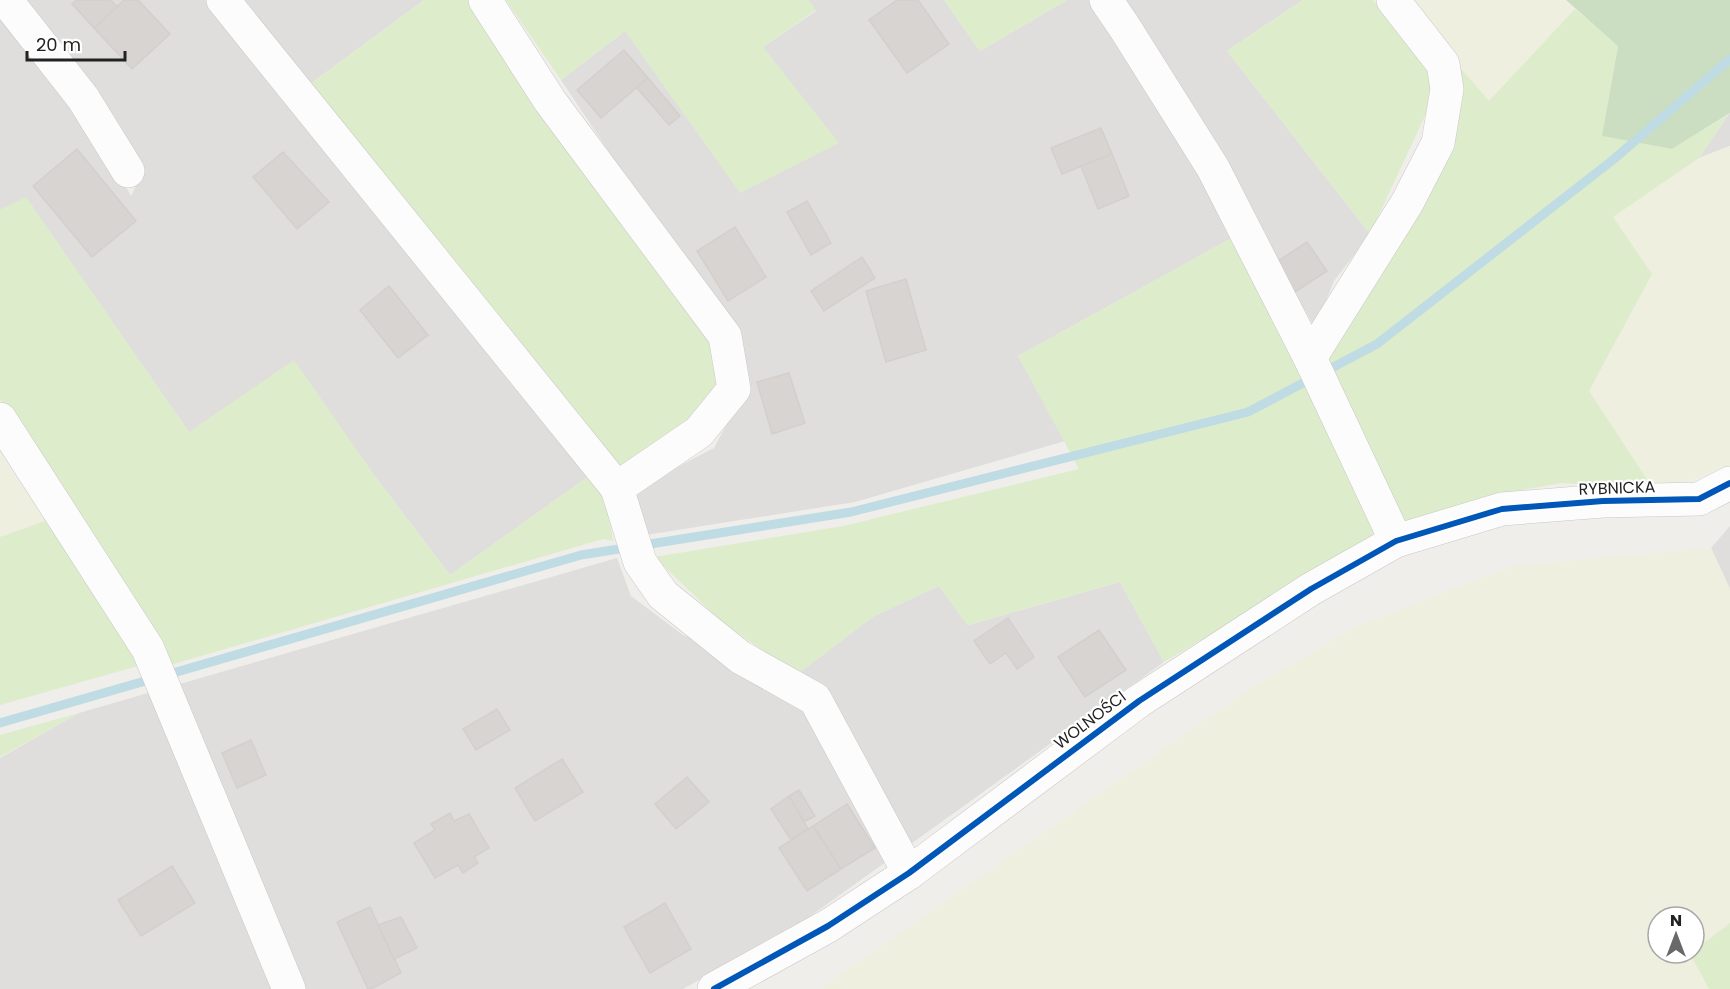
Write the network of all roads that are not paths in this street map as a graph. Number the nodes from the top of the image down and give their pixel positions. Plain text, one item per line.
1 (6, 0) edge
2 (223, 0) edge
3 (485, 0) edge
4 (1106, 0) edge
5 (1393, 0) edge
6 (128, 171) dead end
7 (1310, 358) junction
8 (0, 419) edge
9 (1730, 483) edge
10 (617, 488) junction
11 (1502, 509) joint
12 (1396, 541) junction
13 (909, 873) junction
14 (289, 989) edge
15 (714, 989) edge

1 - 6 street
2 - 10 street
3 - 10 street
4 - 7 street
5 - 7 street
7 - 12 street
8 - 14 street
9 - 11 street, RYBNICKA
10 - 13 street
11 - 12 street, WOLNOŚCI
12 - 13 street, WOLNOŚCI
13 - 15 street, WOLNOŚCI

